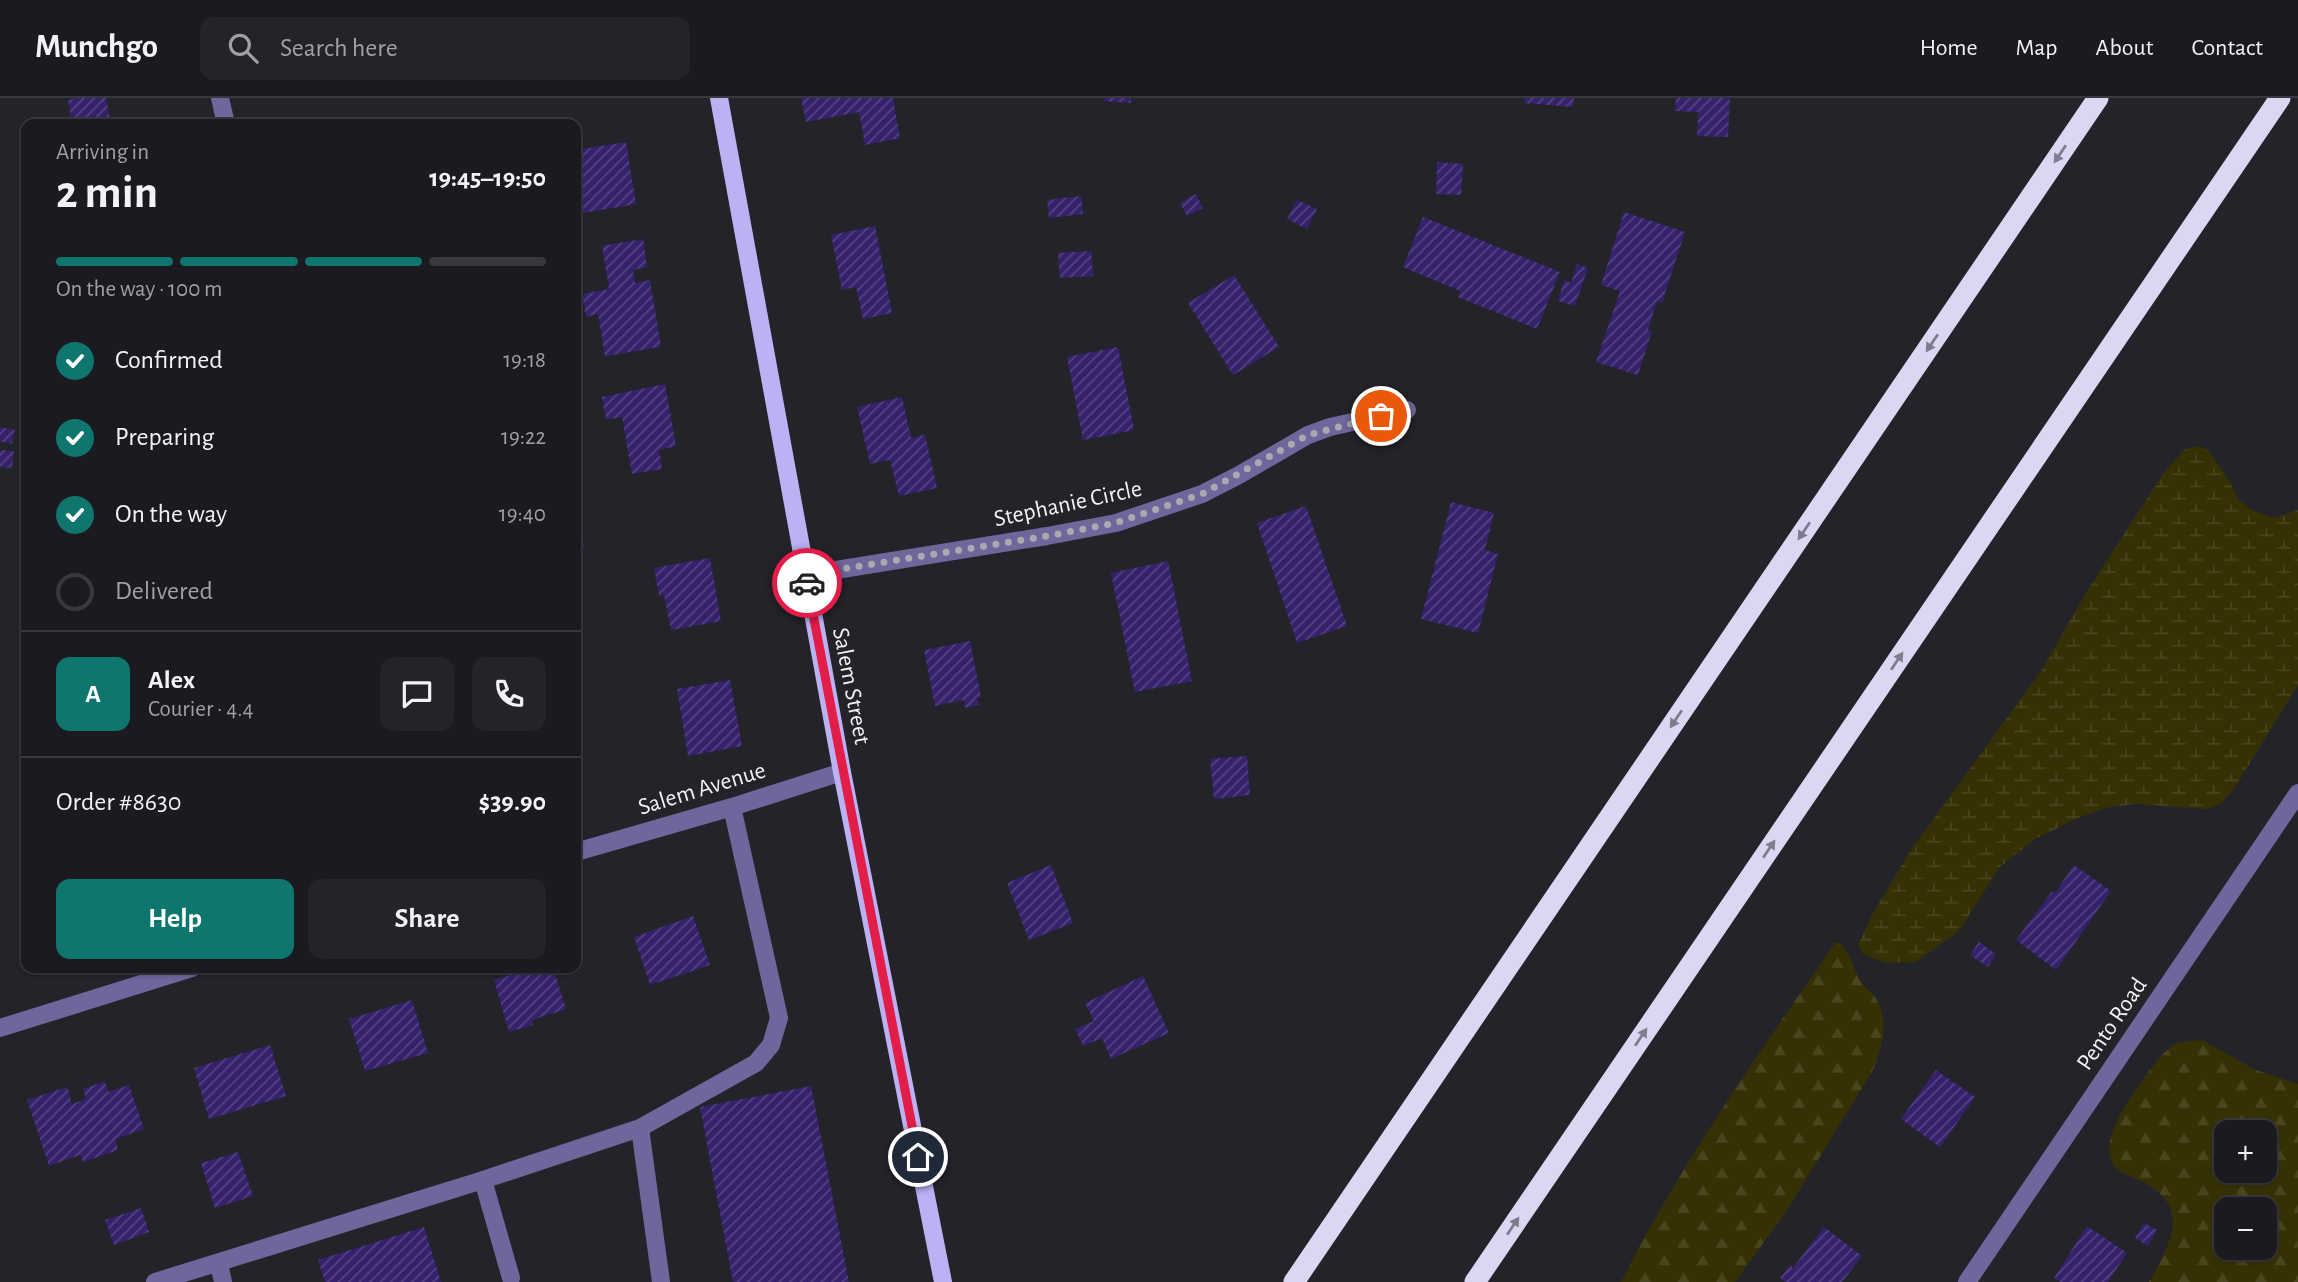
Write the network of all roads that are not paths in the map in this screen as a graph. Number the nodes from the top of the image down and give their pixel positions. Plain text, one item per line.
1 (220, 98) edge
2 (719, 98) edge
3 (2098, 98) edge
4 (2280, 98) edge
5 (225, 119) edge
6 (1407, 410) dead end
7 (805, 575) junction
8 (842, 772) junction
9 (2298, 793) edge
10 (732, 807) junction
11 (581, 851) edge
12 (176, 973) edge
13 (0, 1028) edge
14 (640, 1128) junction
15 (483, 1180) junction
16 (219, 1264) junction
17 (511, 1278) dead end
18 (155, 1282) edge
19 (223, 1282) edge
20 (661, 1282) edge
21 (943, 1282) edge
22 (1294, 1282) edge
23 (1475, 1282) edge
24 (1967, 1282) edge

1 - 5 street
2 - 7 main road, Salem Street
3 -> 22 highway
23 -> 4 highway
6 - 7 street, Stephanie Circle
7 - 8 main road, Salem Street
8 - 10 street, Salem Avenue
8 - 21 main road, Salem Street
9 - 24 street, Pento Road
10 - 11 street, Salem Avenue
10 - 14 street
12 - 13 street
14 - 15 street
14 - 20 street
15 - 16 street
15 - 17 street
16 - 18 street
16 - 19 street

